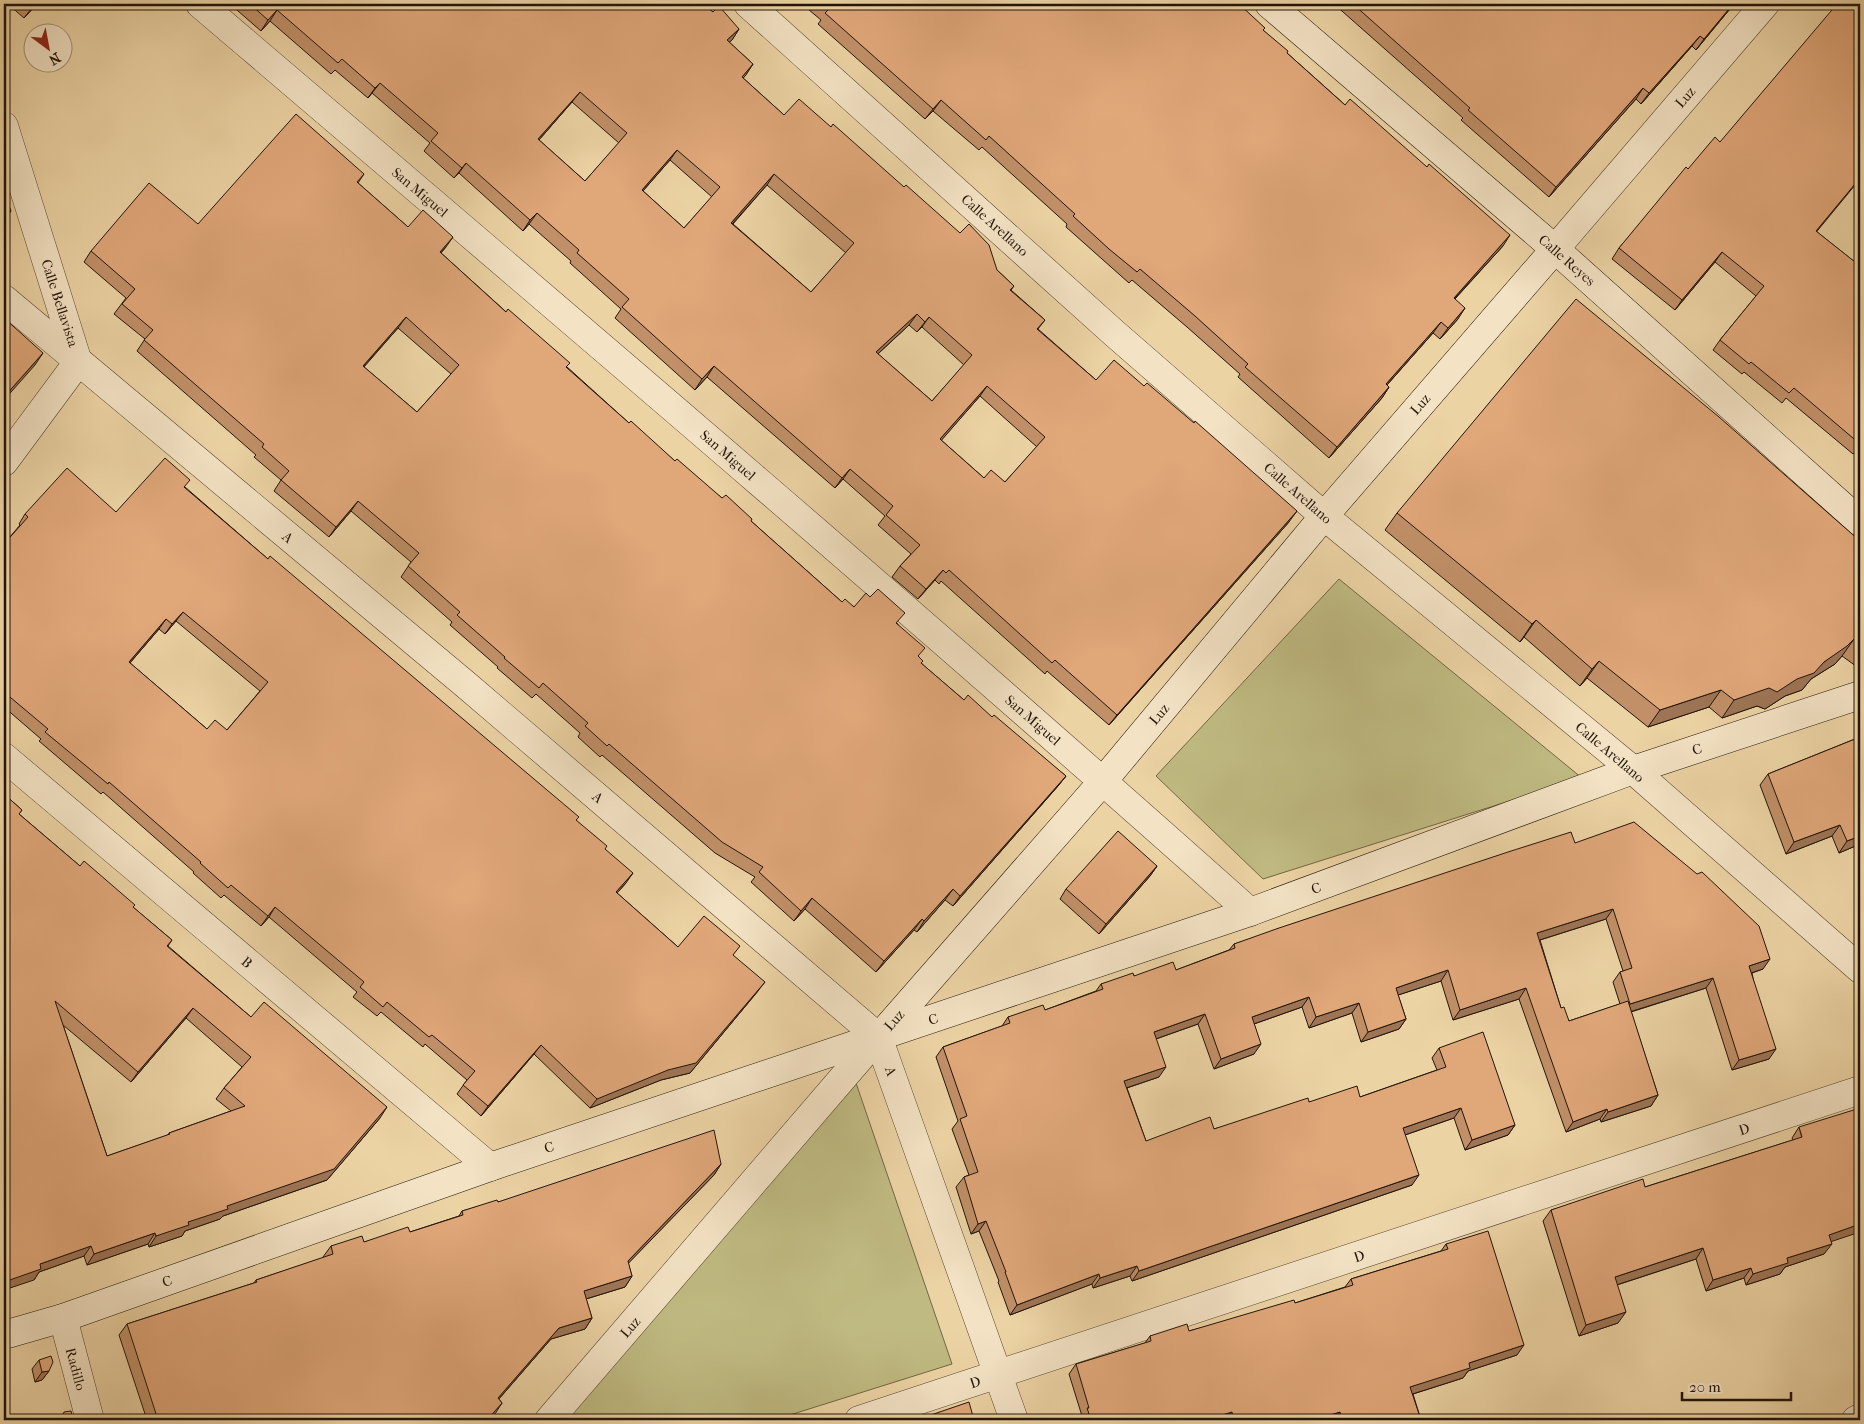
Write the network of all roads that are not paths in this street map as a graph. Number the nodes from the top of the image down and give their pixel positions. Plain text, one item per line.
1 (200, 4) edge
2 (748, 4) edge
3 (1269, 4) edge
4 (1765, 4) edge
5 (4, 126) edge
6 (1555, 249) junction
7 (4, 299) edge
8 (78, 362) junction
9 (4, 462) edge
10 (1324, 516) junction
11 (1860, 522) edge
12 (1860, 695) edge
13 (4, 757) edge
14 (1633, 770) junction
15 (1103, 781) junction
16 (1250, 912) junction
17 (1860, 969) edge
18 (878, 1037) junction
19 (1860, 1090) edge
20 (490, 1167) junction
21 (63, 1318) junction
22 (4, 1335) edge
23 (999, 1375) junction
24 (1860, 1418) edge
25 (90, 1420) edge
26 (549, 1420) edge
27 (859, 1420) edge
28 (1014, 1420) edge
29 (1856, 1420) edge

1 - 15 street, San Miguel
2 - 10 street, Calle Arellano
3 - 6 street, Calle Reyes
4 - 6 street, Luz
5 - 8 street, Calle Bellavista
6 - 10 street, Luz
6 - 11 street, Calle Reyes
7 - 8 street, A
8 - 9 street, Calle Bellavista
8 - 18 street, A
10 - 14 street, Calle Arellano
10 - 15 street, Luz
12 - 14 street, C
13 - 20 street, B
14 - 16 street, C
14 - 17 street, Calle Arellano
15 - 16 street, San Miguel
15 - 18 street, Luz
16 - 18 street, C
18 - 20 street, C
18 - 23 street, A
18 - 26 street, Luz
19 - 23 street, D
20 - 21 street, C
21 - 22 street, C
21 - 25 street, Radillo
23 - 27 street, D
23 - 28 street, A
24 - 29 street

